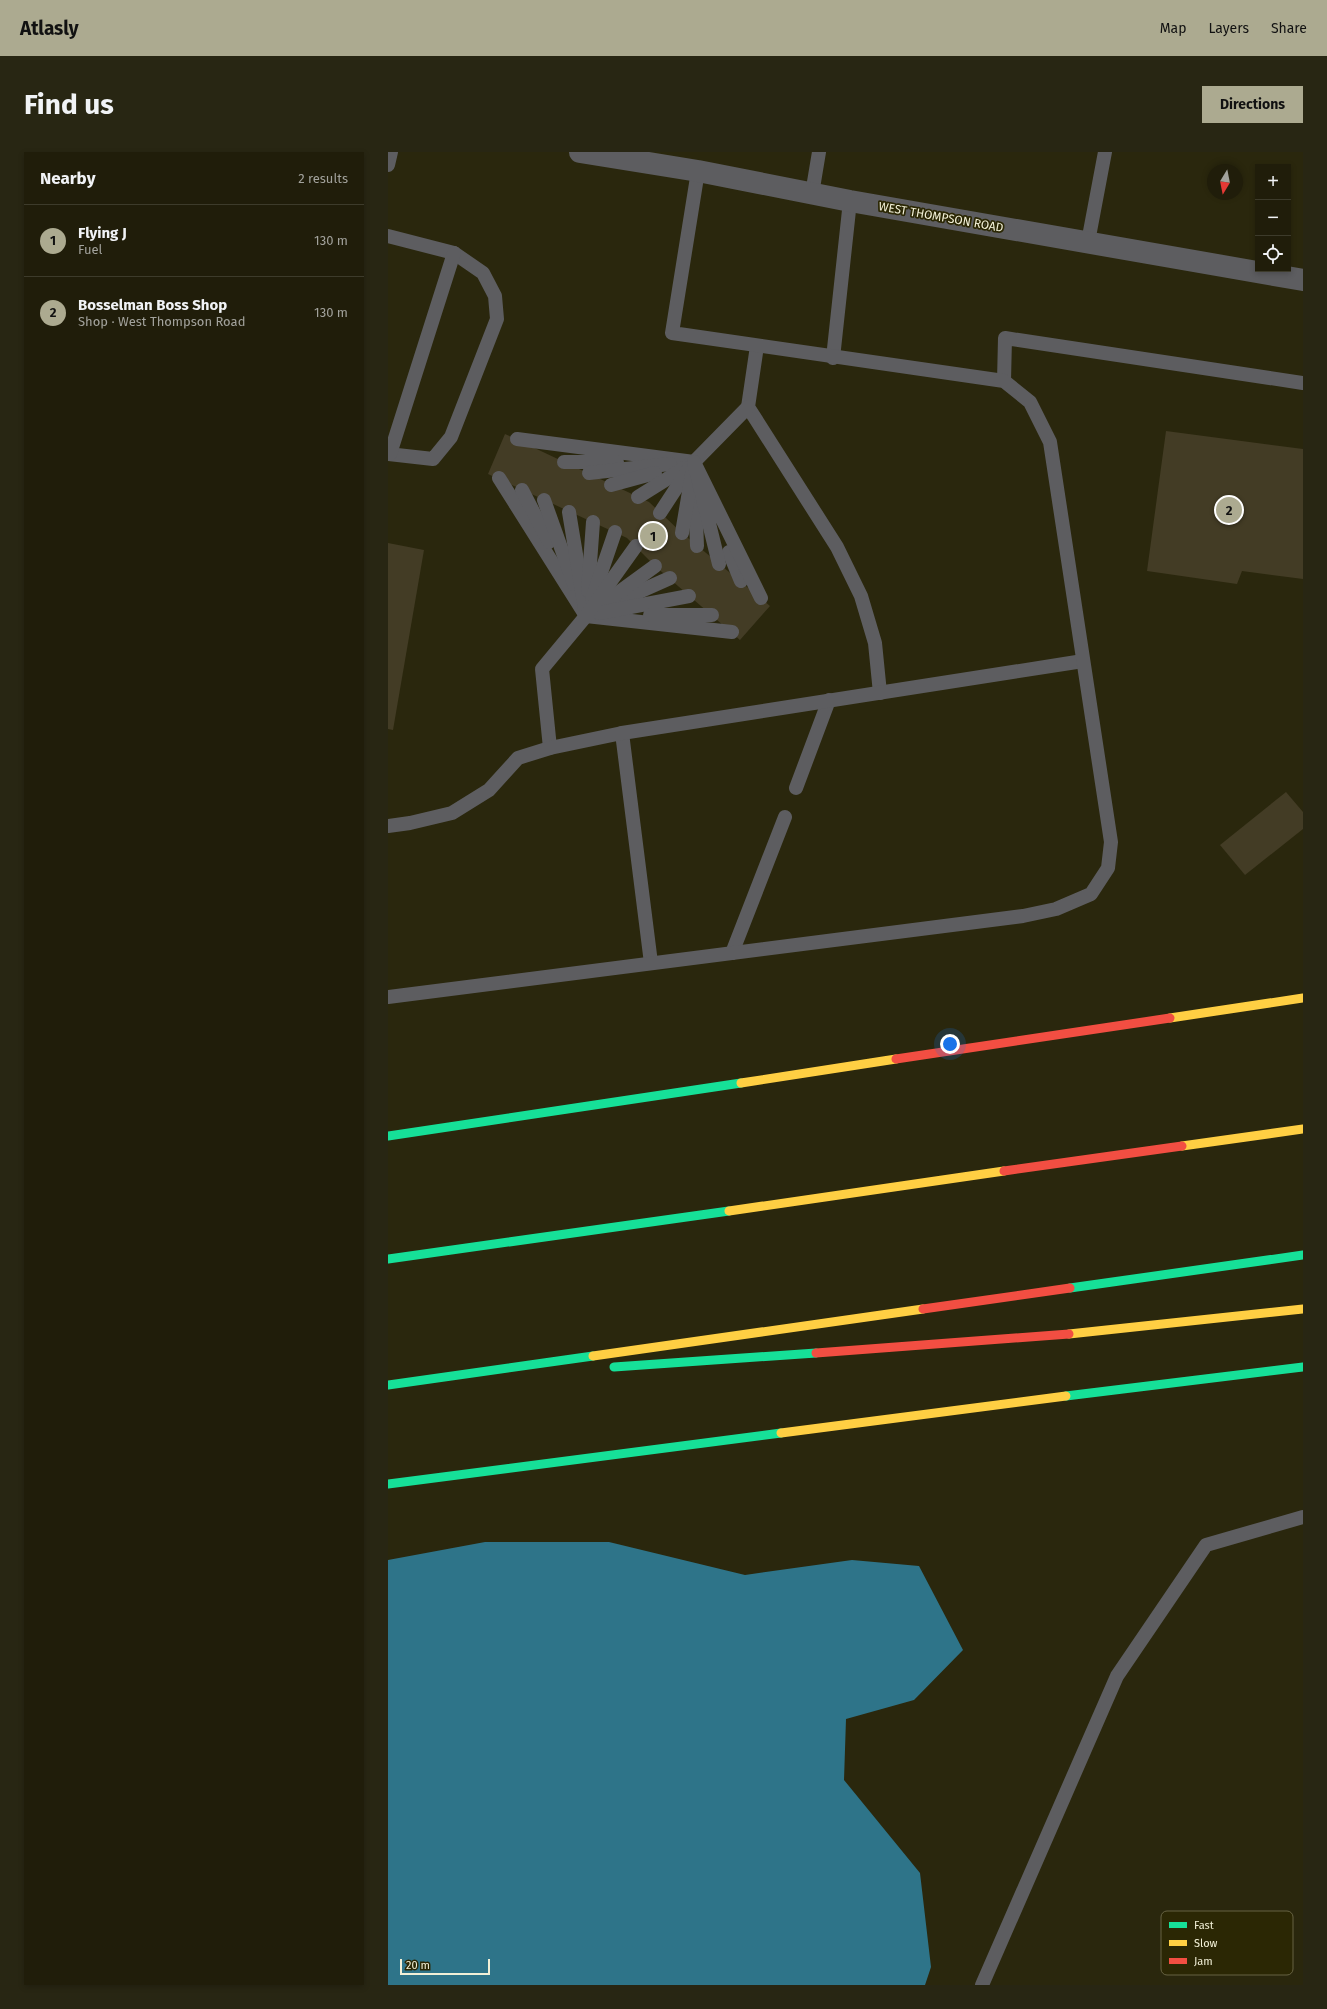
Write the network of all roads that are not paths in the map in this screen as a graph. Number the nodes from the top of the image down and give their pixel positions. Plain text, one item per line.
1 (391, 152) edge
2 (580, 152) edge
3 (819, 152) edge
4 (1105, 152) edge
5 (388, 165) edge
6 (698, 171) junction
7 (812, 194) junction
8 (850, 201) junction
9 (388, 236) edge
10 (1088, 242) junction
11 (454, 253) junction
12 (1302, 276) edge
13 (757, 346) junction
14 (833, 358) junction
15 (1004, 381) junction
16 (1303, 383) edge
17 (748, 407) junction
18 (517, 439) dead end
19 (539, 450) dead end
20 (389, 454) edge
21 (564, 462) dead end
22 (694, 462) junction
23 (589, 473) dead end
24 (499, 478) dead end
25 (611, 485) dead end
26 (522, 490) dead end
27 (638, 497) dead end
28 (544, 500) dead end
29 (569, 512) dead end
30 (660, 513) dead end
31 (593, 522) dead end
32 (616, 532) dead end
33 (682, 533) dead end
34 (636, 546) dead end
35 (697, 546) dead end
36 (719, 564) dead end
37 (655, 566) dead end
38 (670, 578) dead end
39 (741, 581) dead end
40 (689, 596) dead end
41 (761, 598) dead end
42 (712, 615) dead end
43 (586, 616) junction
44 (732, 632) dead end
45 (1083, 661) junction
46 (880, 692) junction
47 (830, 700) junction
48 (622, 733) junction
49 (550, 748) junction
50 (796, 788) dead end
51 (785, 817) dead end
52 (388, 826) edge
53 (732, 953) junction
54 (651, 963) junction
55 (388, 997) edge
56 (1303, 998) edge
57 (1303, 1129) edge
58 (388, 1136) edge
59 (1303, 1255) edge
60 (388, 1259) edge
61 (1303, 1309) edge
62 (605, 1367) dead end
63 (1303, 1367) edge
64 (558, 1371) dead end
65 (423, 1380) junction
66 (388, 1385) edge
67 (388, 1484) edge
68 (1303, 1517) edge
69 (982, 1985) edge

1 - 5 lane
2 - 6 street, WEST THOMPSON ROAD
3 - 7 lane
4 - 10 lane
6 - 7 street, WEST THOMPSON ROAD
6 - 13 lane
7 - 8 street, WEST THOMPSON ROAD
8 - 10 street, WEST THOMPSON ROAD
8 - 14 lane
9 - 11 lane
10 - 12 street, WEST THOMPSON ROAD
11 - 20 lane
11 - 20 lane
13 - 14 lane
13 - 17 lane
14 - 15 lane
15 - 16 lane
15 - 45 lane
17 - 22 lane
17 - 46 lane
18 - 22 lane
19 - 22 lane
21 - 22 lane
22 - 23 lane
22 - 25 lane
22 - 27 lane
22 - 30 lane
22 - 33 lane
22 - 35 lane
22 - 36 lane
22 - 39 lane
22 - 41 lane
24 - 43 lane
26 - 43 lane
28 - 43 lane
29 - 43 lane
31 - 43 lane
32 - 43 lane
34 - 43 lane
37 - 43 lane
38 - 43 lane
40 - 43 lane
42 - 43 lane
43 - 44 lane
43 - 49 lane
45 - 46 lane
45 - 53 lane
46 - 47 lane
47 - 48 lane
47 - 50 lane
48 - 49 lane
48 - 54 lane
49 - 52 lane
51 - 53 lane
53 - 54 lane
54 - 55 lane
56 - 58 highway
57 - 60 highway
59 - 65 highway
61 - 62 highway
63 - 67 highway
64 - 65 highway
65 - 66 highway
68 - 69 lane

